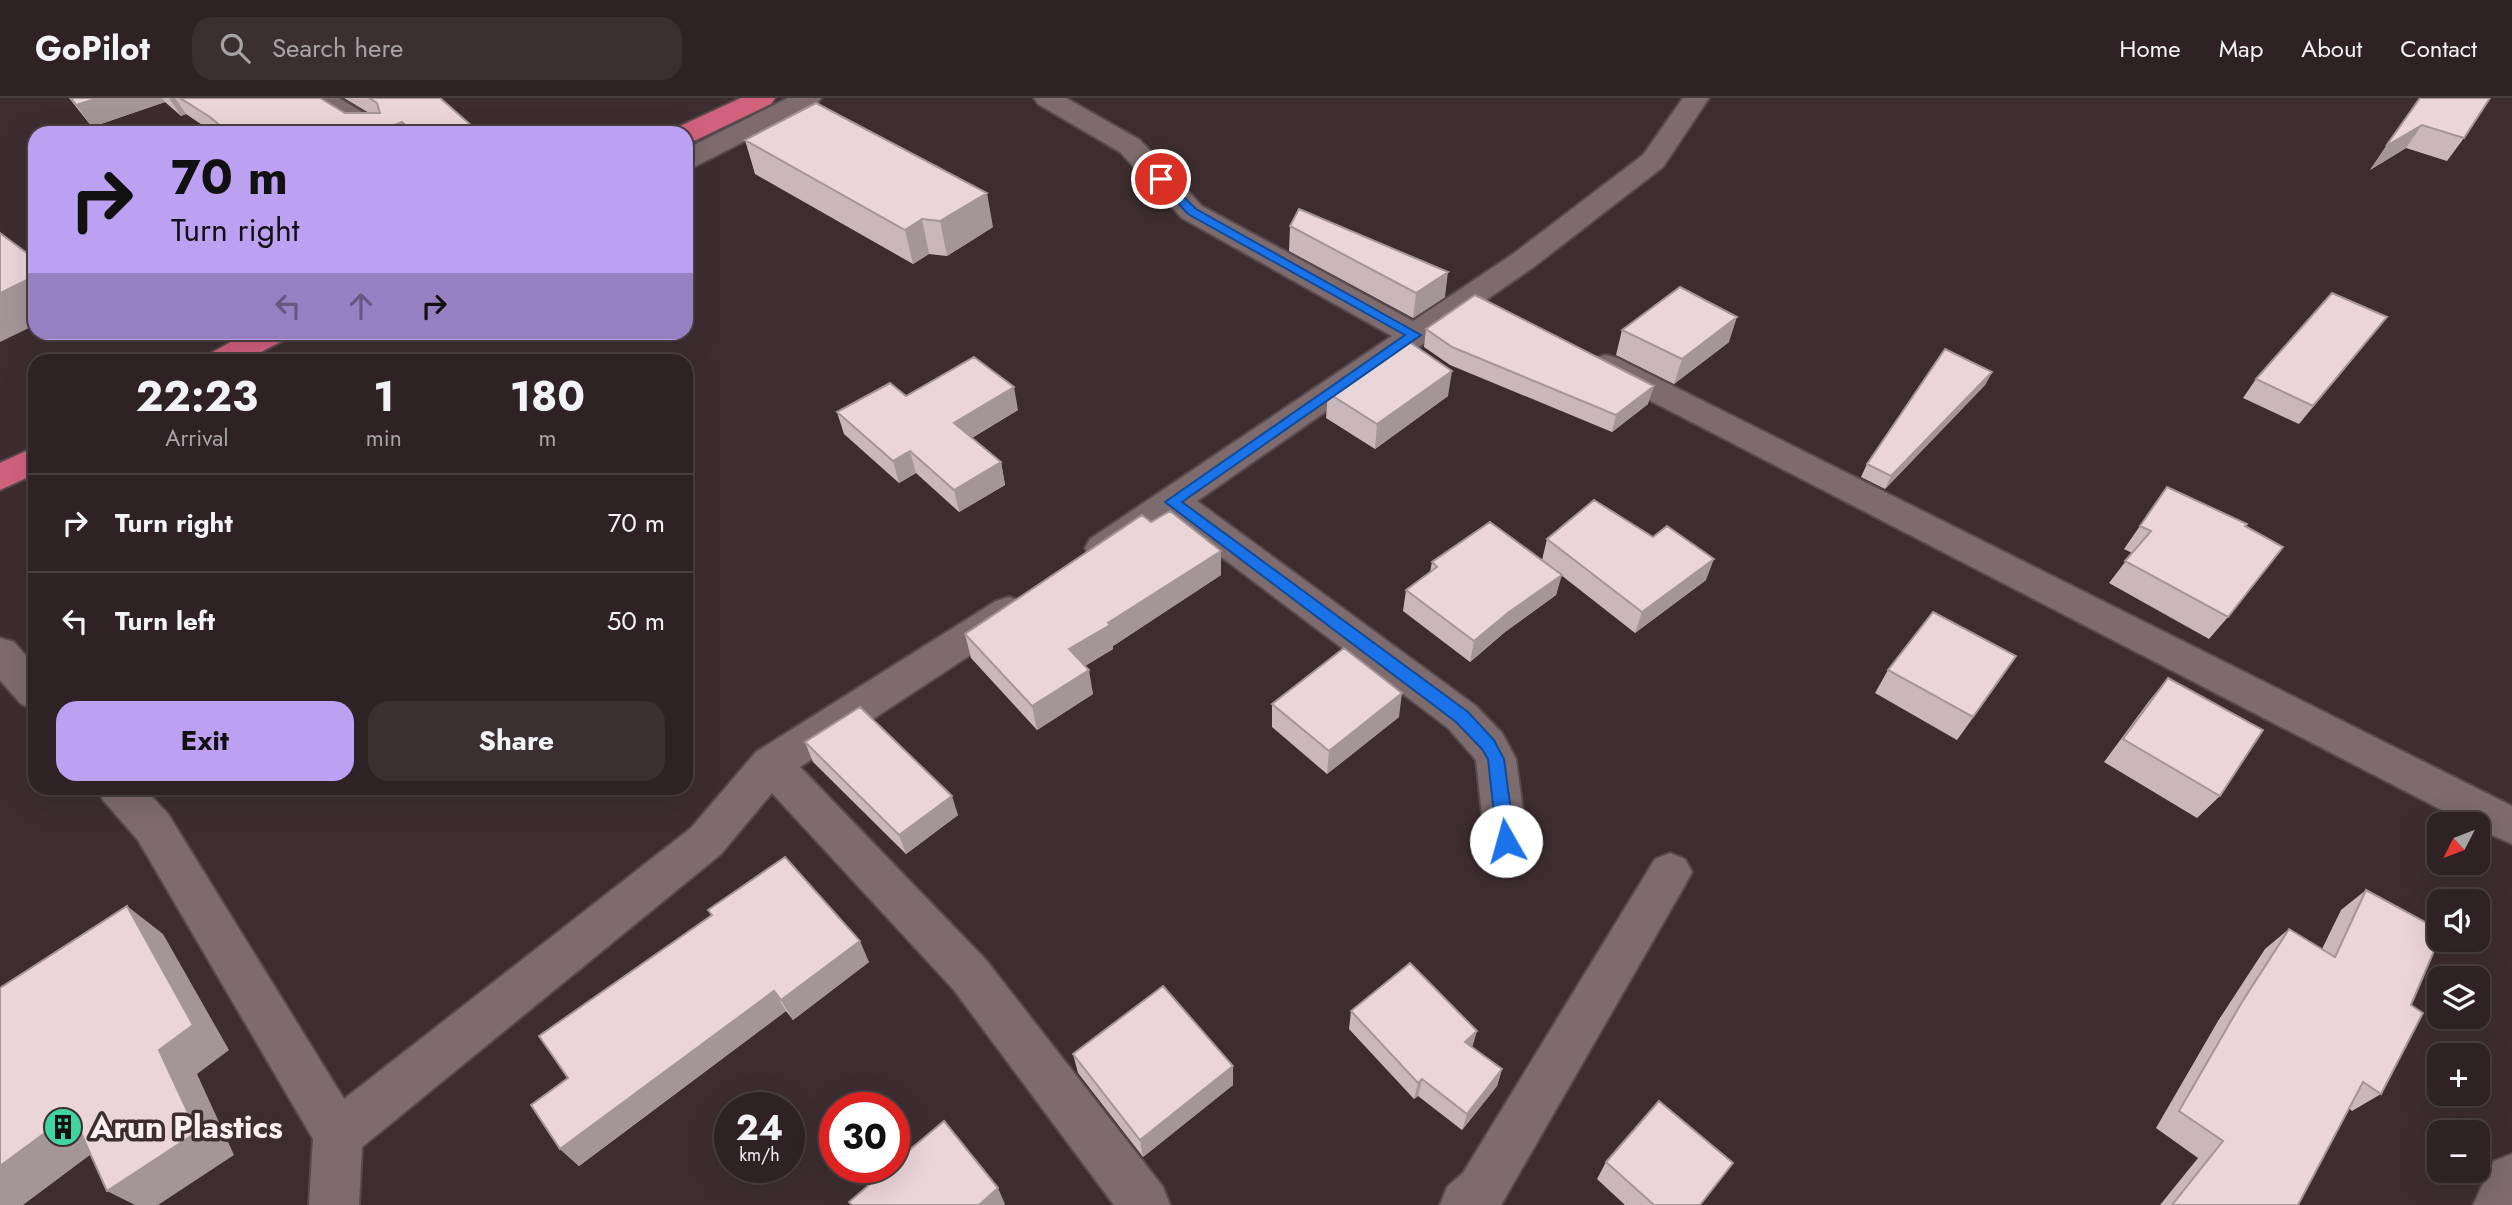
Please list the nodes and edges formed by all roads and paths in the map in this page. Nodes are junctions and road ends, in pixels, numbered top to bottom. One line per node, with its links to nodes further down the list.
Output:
1 (321, 98): 6 (street)
2 (762, 98): 7 (highway)
3 (808, 98): 8 (street)
4 (1047, 98): 11 (street)
5 (1696, 98): 9 (street)
6 (366, 126)
7 (693, 131)
8 (693, 156)
9 (1471, 296): 10 (street); 11 (street)
10 (1508, 315)
11 (1414, 335): 17 (street)
12 (260, 340): 14 (highway)
13 (1582, 353): 24 (street)
14 (233, 354)
15 (28, 463): 16 (highway)
16 (0, 478)
17 (1172, 502): 18 (street); 25 (street)
18 (1070, 570)
19 (1036, 593): 22 (street)
20 (0, 653): 21 (street)
21 (28, 685)
22 (771, 764): 27 (street); 30 (street)
23 (124, 795): 27 (street)
24 (2512, 826)
25 (1506, 841)
26 (1670, 872): 31 (street)
27 (338, 1135): 29 (street)
28 (2512, 1179): 32 (street)
29 (334, 1205)
30 (1146, 1205)
31 (1465, 1205)
32 (2498, 1205)

